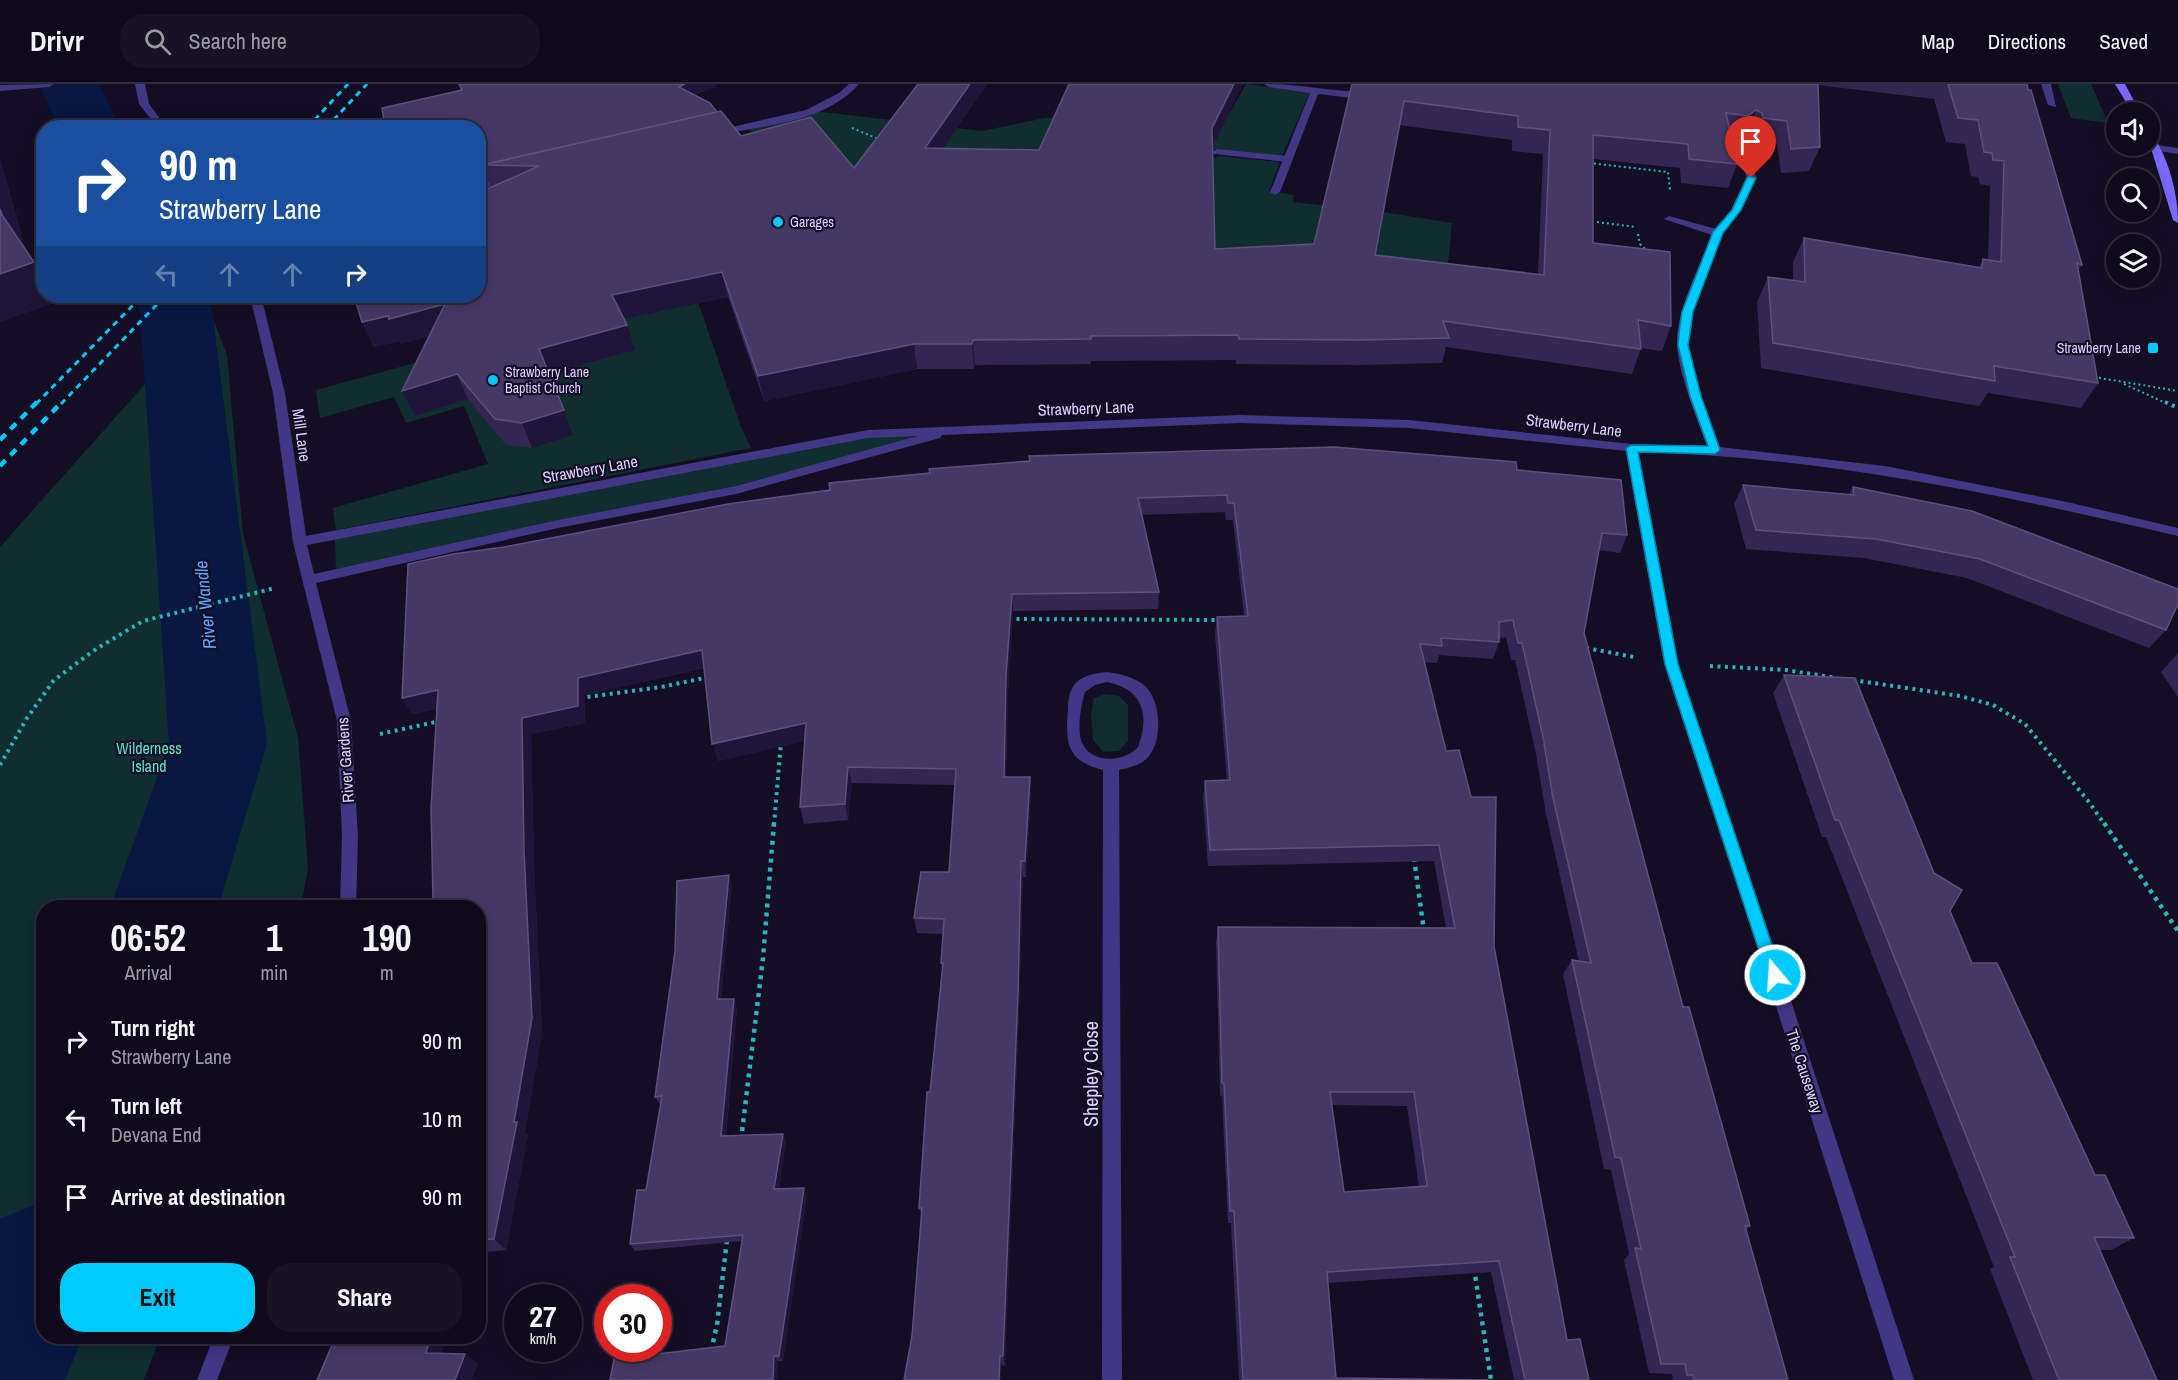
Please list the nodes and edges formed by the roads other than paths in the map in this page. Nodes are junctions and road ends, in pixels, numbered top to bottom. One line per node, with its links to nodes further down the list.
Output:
1 (49, 84): 8 (street)
2 (140, 84): 13 (street)
3 (854, 84): 14 (street)
4 (1269, 84): 10 (street)
5 (1408, 84): 10 (street)
6 (2046, 84): 12 (street)
7 (2120, 84): 11 (main road)
8 (42, 85): 9 (street)
9 (0, 88)
10 (1315, 91): 20 (street)
11 (2130, 102)
12 (2053, 105)
13 (157, 120)
14 (707, 134)
15 (1746, 139): 26 (street)
16 (2160, 149): 17 (street)
17 (2178, 151)
18 (1217, 152): 20 (street)
19 (2158, 156): 25 (main road)
20 (1287, 159): 23 (street)
21 (520, 176): 22 (street)
22 (486, 185)
23 (1275, 192)
24 (1669, 219): 26 (street)
25 (2178, 220)
26 (1718, 232): 30 (street)
27 (257, 303): 32 (street, Mill Lane)
28 (959, 429): 29 (street, Strawberry Lane); 32 (street, Strawberry Lane); 33 (street, Strawberry Lane)
29 (1632, 448): 30 (street, Strawberry Lane); 39 (street, The Causeway)
30 (1715, 450): 31 (street, Strawberry Lane)
31 (2178, 532)
32 (300, 542): 33 (street, Mill Lane)
33 (308, 580): 35 (street, River Gardens)
34 (1111, 767): 34 (street); 38 (street, Shepley Close)
35 (348, 900)
36 (221, 1344): 37 (street)
37 (207, 1380)
38 (1112, 1380)
39 (1904, 1380)

